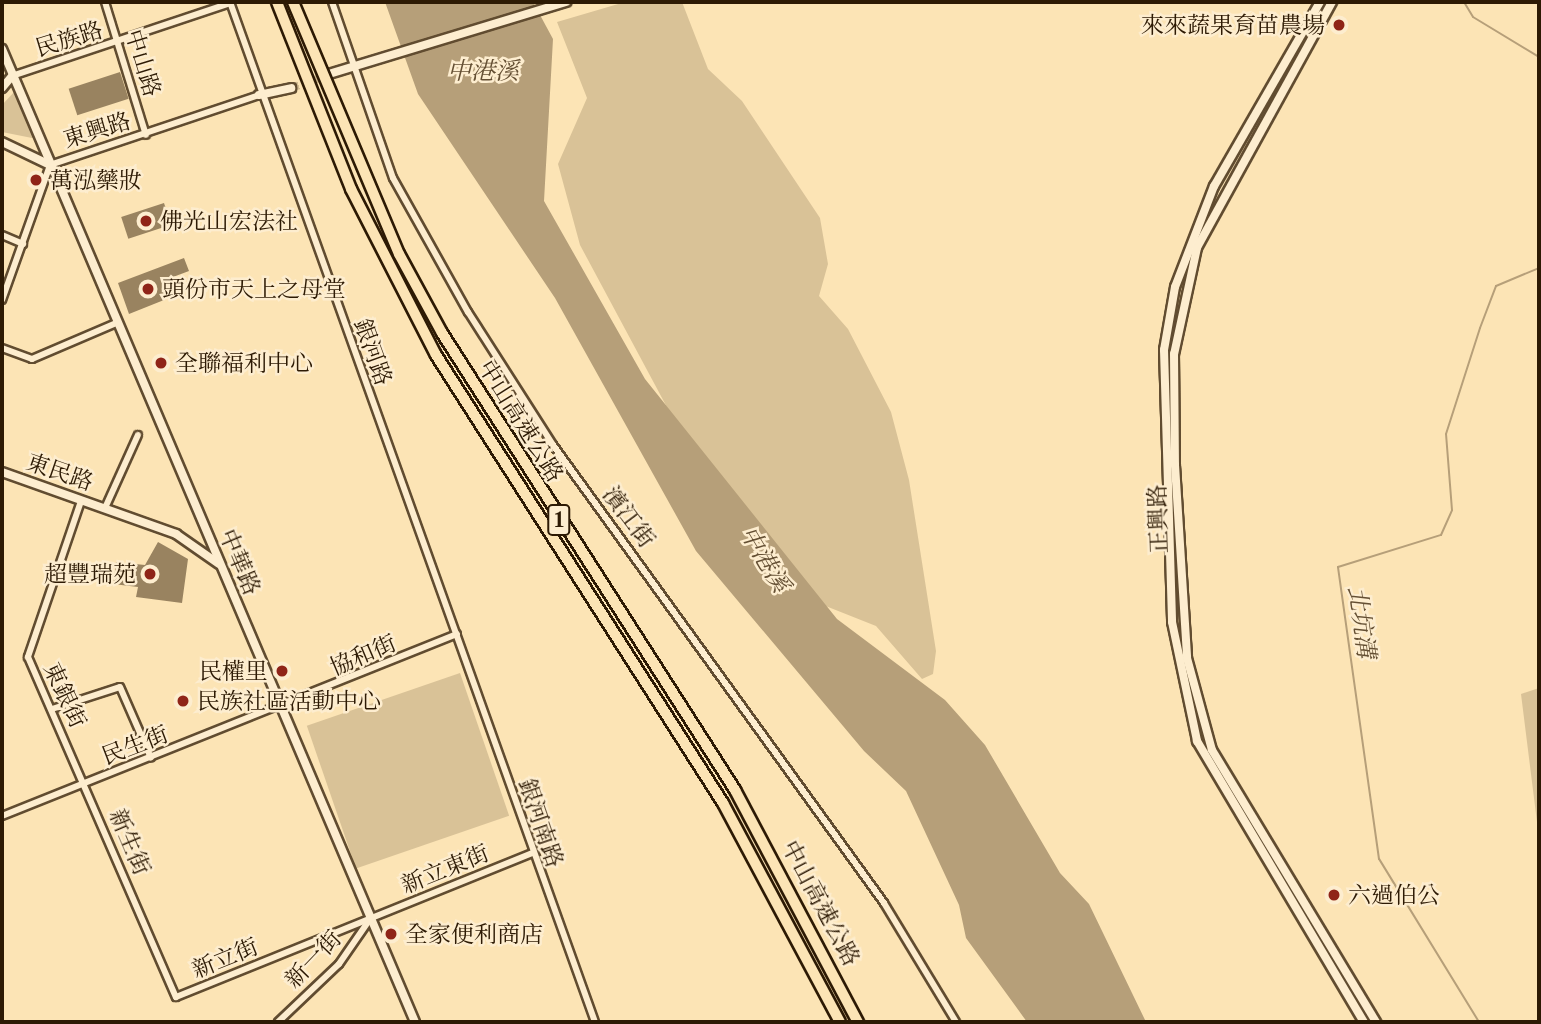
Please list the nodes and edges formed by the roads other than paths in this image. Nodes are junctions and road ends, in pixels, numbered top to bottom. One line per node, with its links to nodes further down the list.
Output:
1 (105, 2): 9 (street, 中山路)
2 (277, 2): 42 (highway, 中山高速公路 / 1, bridge)
3 (293, 2): 43 (highway, 中山高速公路 / 1, bridge)
4 (332, 2): 11 (street, 濱江街)
5 (566, 2): 11 (main road)
6 (1320, 2): 45 (main road, 正興路)
7 (1332, 2): 46 (main road, 正興路)
8 (230, 3): 9 (street, 民族路); 16 (street, 銀河路)
9 (120, 44): 13 (street, 民族路); 17 (street, 中山路)
10 (2, 49): 13 (main road, 中華路)
11 (350, 65): 12 (main road); 44 (street, 濱江街)
12 (329, 74)
13 (12, 76): 14 (main road, 民族路); 19 (main road, 中華路)
14 (2, 88)
15 (291, 88): 16 (main road, 東興路)
16 (259, 95): 17 (street, 東興路); 30 (street, 銀河路)
17 (146, 135): 19 (street, 東興路)
18 (2, 142): 19 (main road)
19 (50, 165): 21 (street, 東興路); 23 (main road, 中華路)
20 (2, 235): 21 (street)
21 (23, 244): 22 (street, 東興路)
22 (2, 300)
23 (117, 323): 24 (street); 29 (main road, 中華路)
24 (2, 348)
25 (138, 435): 28 (street, 東民路)
26 (2, 472): 27 (main road, 東民路)
27 (81, 501): 28 (main road, 東民路); 32 (street, 東銀街)
28 (105, 508): 29 (main road, 東民路)
29 (221, 566): 31 (main road, 中華路)
30 (457, 634): 31 (street, 協和街); 36 (street, 銀河南路)
31 (282, 708): 33 (street, 民生街); 38 (main road, 中華路)
32 (52, 709): 33 (street); 34 (street, 東銀街)
33 (151, 758): 34 (street, 民生街)
34 (86, 783): 35 (street, 民生街); 37 (street, 新生街)
35 (2, 816)
36 (533, 853): 38 (street, 新立東街); 41 (street, 銀河南路)
37 (142, 914): 38 (street, 新立街)
38 (371, 917): 39 (street, 新一街); 40 (main road, 中華路)
39 (278, 1022)
40 (415, 1022)
41 (595, 1022)
42 (840, 1022)
43 (858, 1022)
44 (956, 1022)
45 (1364, 1022)
46 (1376, 1022)

